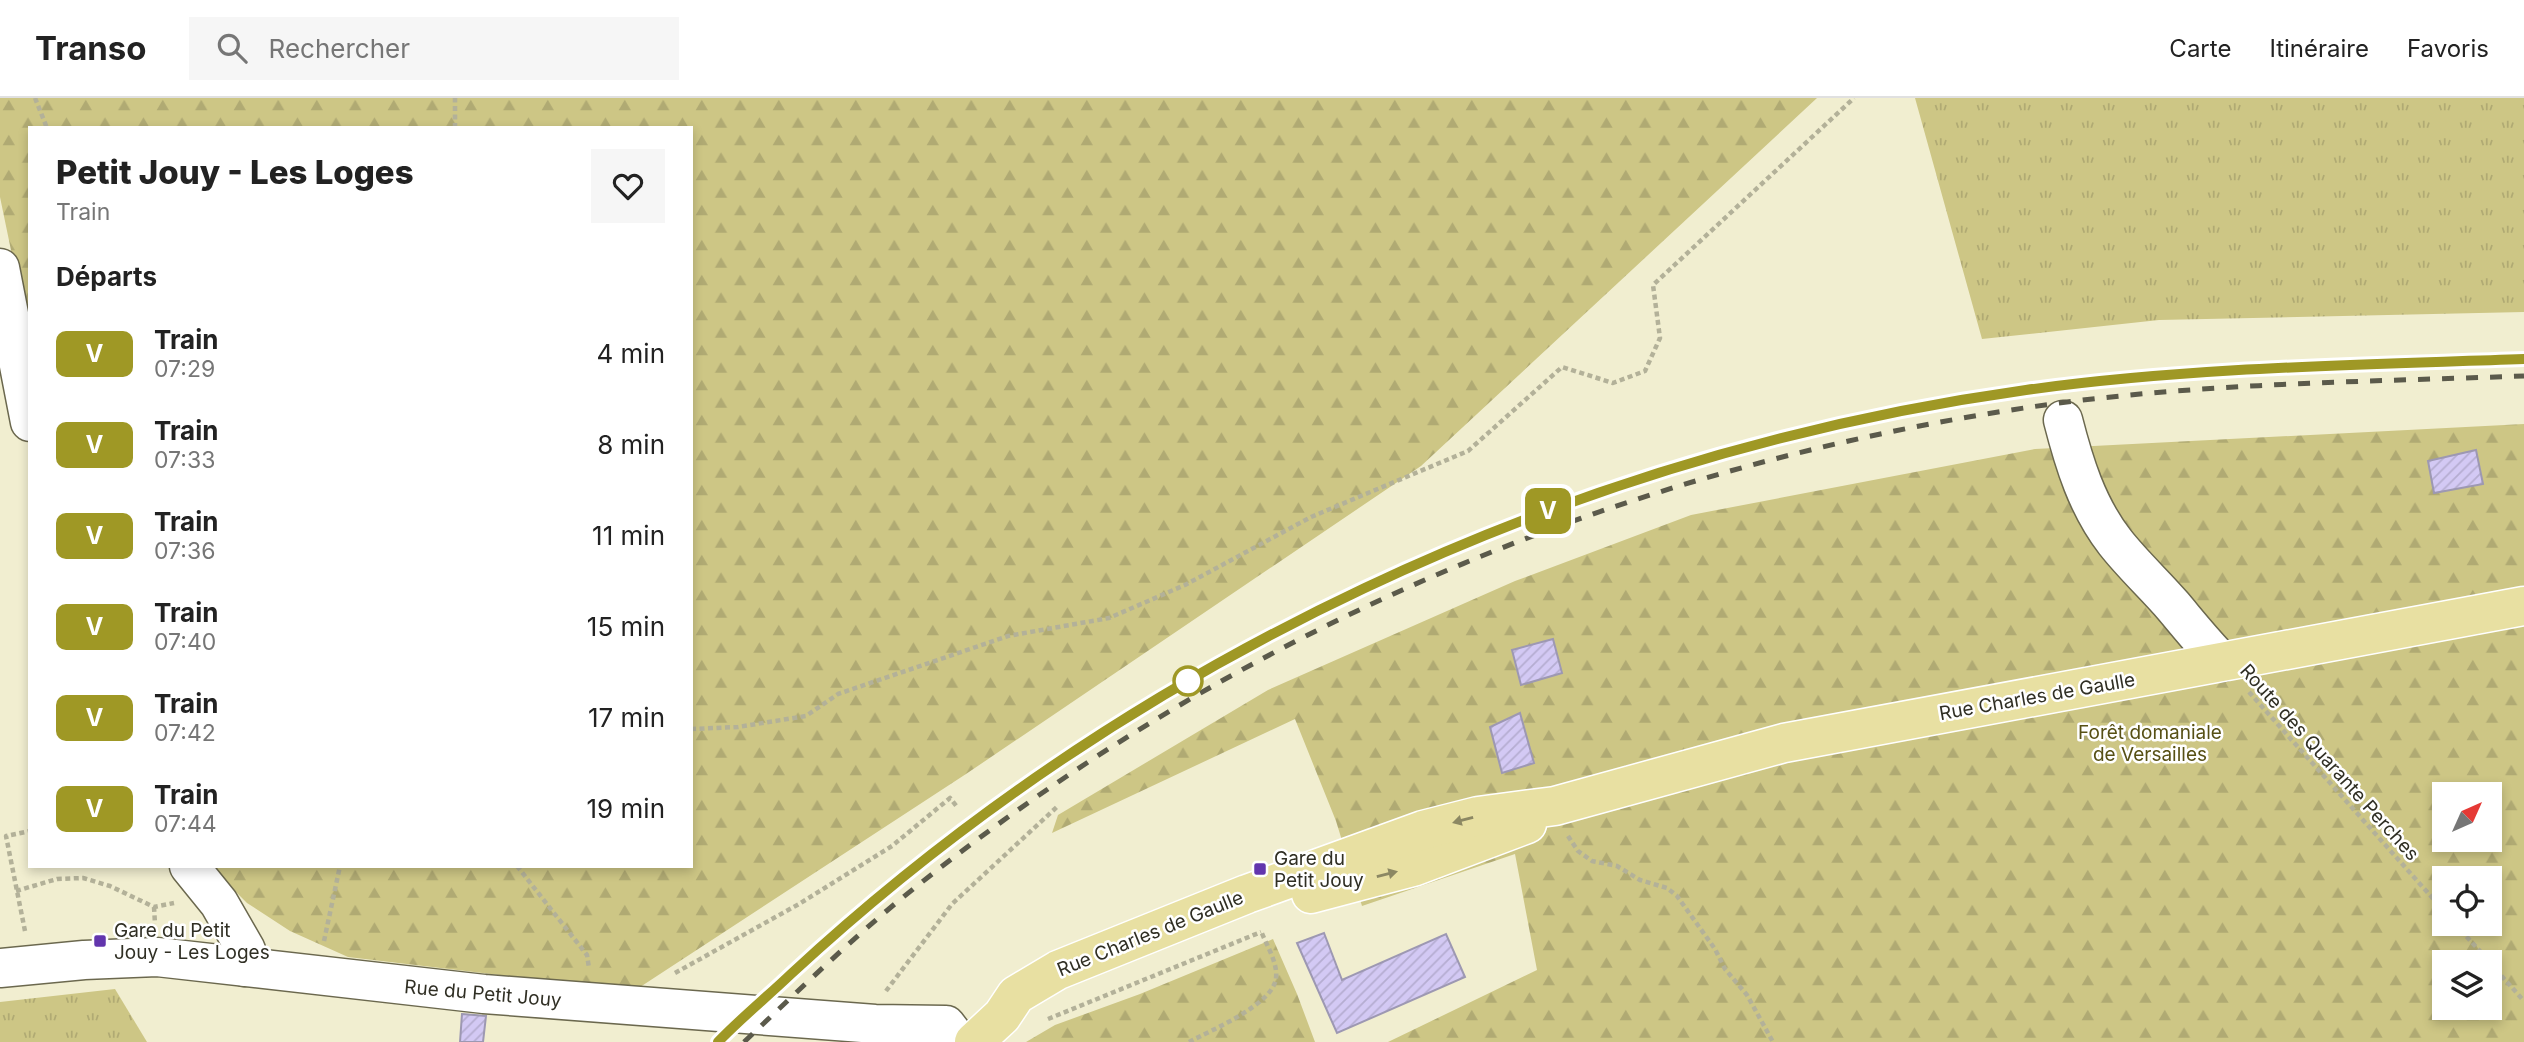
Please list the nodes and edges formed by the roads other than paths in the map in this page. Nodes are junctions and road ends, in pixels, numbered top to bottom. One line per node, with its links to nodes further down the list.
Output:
1 (0, 268): 2 (street)
2 (28, 412)
3 (2063, 419): 5 (street)
4 (2524, 606): 5 (main road, Rue Charles de Gaulle)
5 (2222, 662): 10 (main road, Rue Charles de Gaulle)
6 (185, 884): 7 (street)
7 (245, 967): 8 (street, Rue du Petit Jouy); 9 (street, Rue du Petit Jouy)
8 (0, 968)
9 (958, 1042)
10 (974, 1042)

